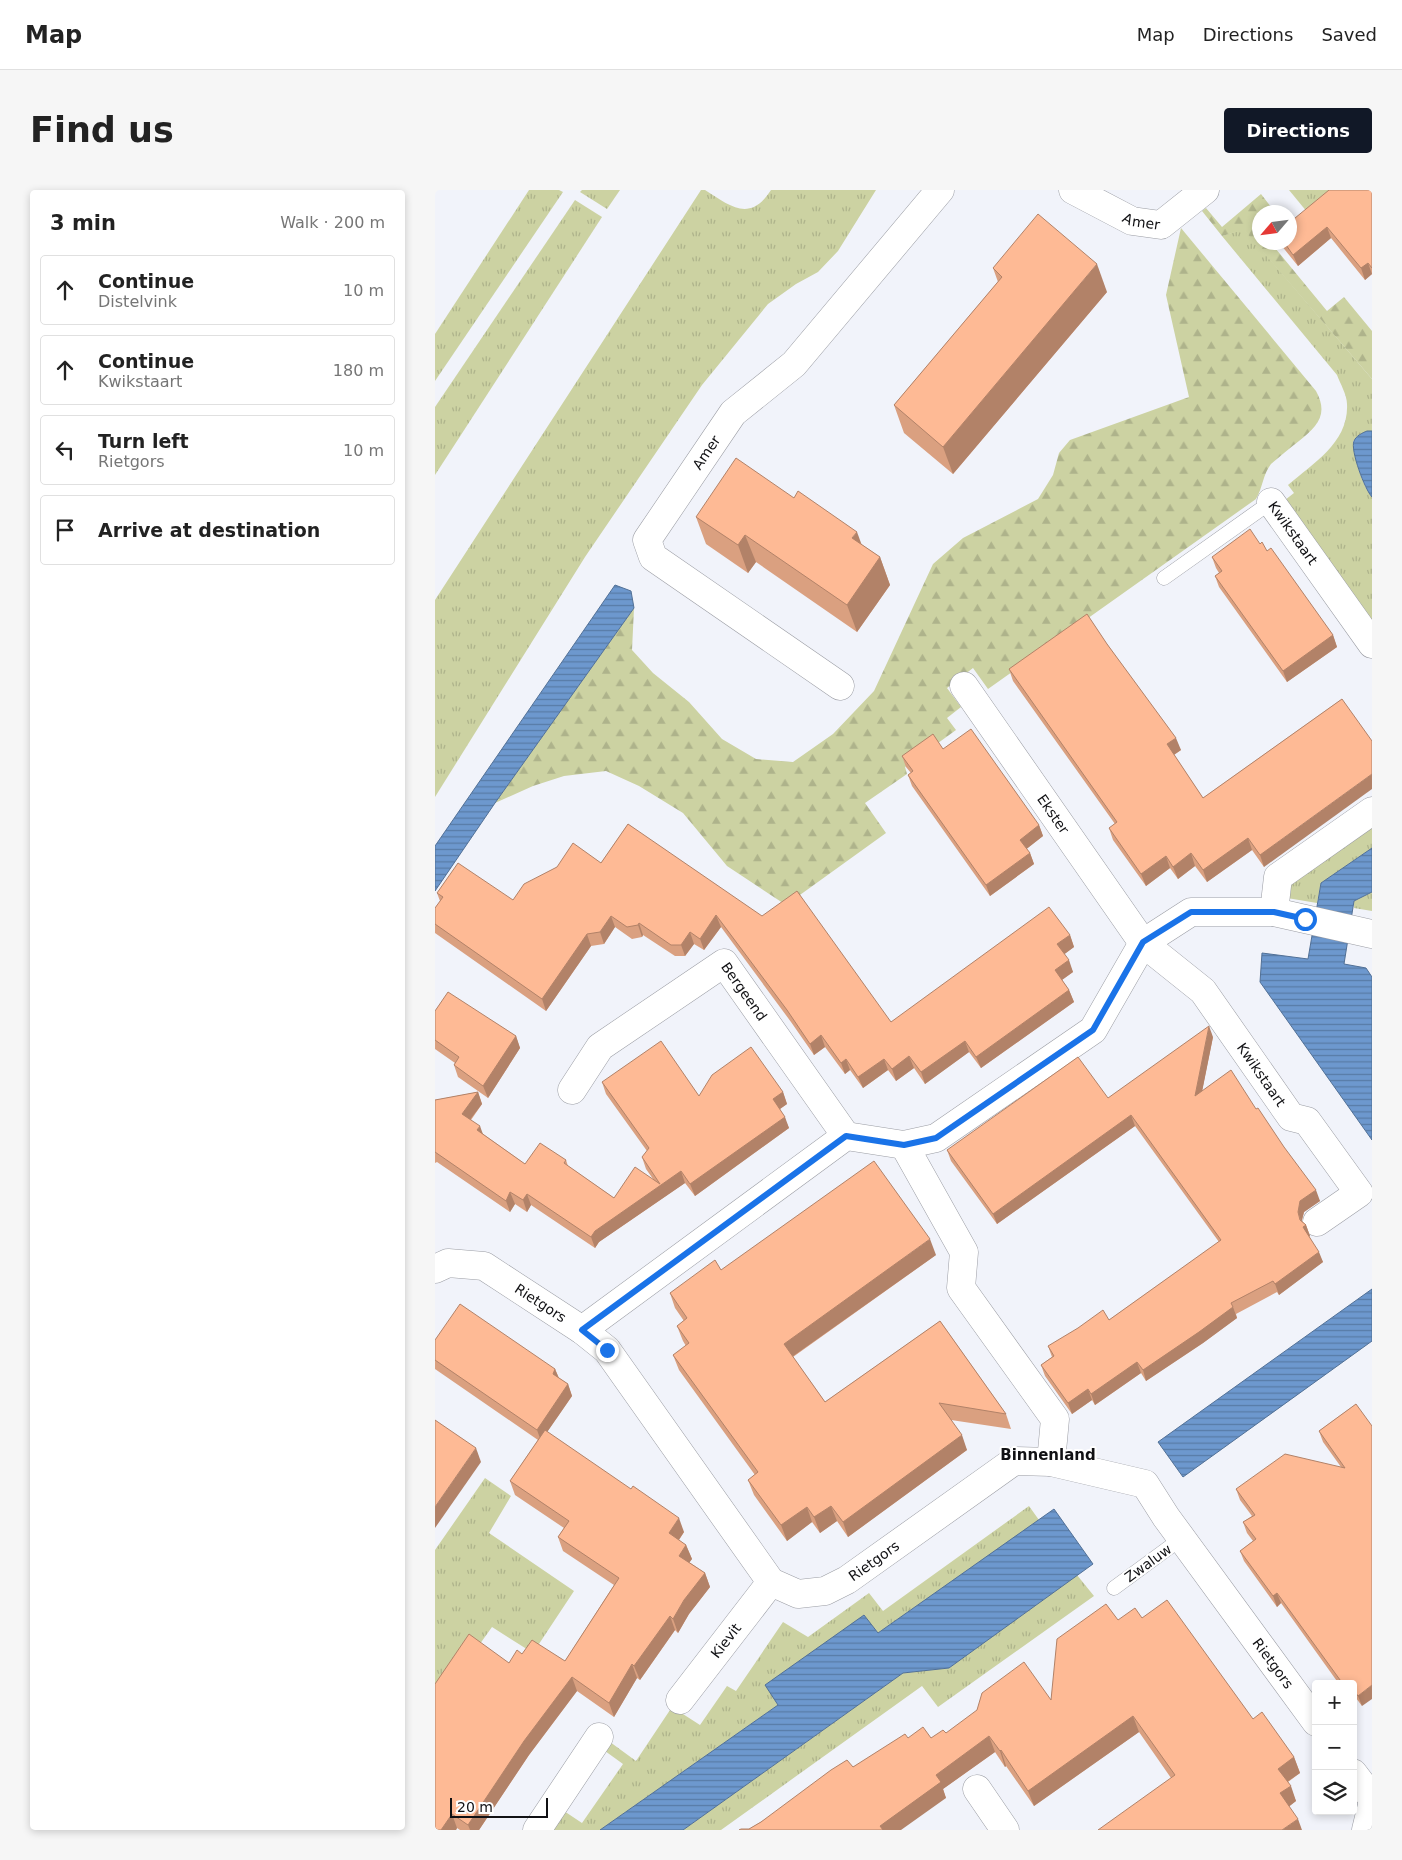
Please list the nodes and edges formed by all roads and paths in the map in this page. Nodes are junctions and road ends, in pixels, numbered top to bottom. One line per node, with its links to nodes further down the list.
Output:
1 (940, 190): 7 (street, Amer)
2 (1073, 190): 3 (street, Amer)
3 (1205, 190)
4 (1271, 502): 5 (lane, Kwikstaart); 6 (street, Kwikstaart)
5 (1164, 578)
6 (1372, 644)
7 (841, 686)
8 (964, 686): 12 (street, Ekster)
9 (1372, 810): 10 (street)
10 (1274, 912): 11 (street); 12 (street)
11 (1366, 932)
12 (1143, 942): 15 (street); 16 (street, Kwikstaart)
13 (572, 1090): 14 (street, Bergeend)
14 (846, 1136): 15 (street); 18 (street)
15 (904, 1145): 19 (street)
16 (1317, 1222)
17 (435, 1269): 18 (street, Rietgors)
18 (582, 1330): 21 (street, Rietgors)
19 (1051, 1462): 20 (street, Rietgors); 21 (street, Rietgors)
20 (1182, 1538): 22 (lane, Zwaluw); 24 (street, Rietgors)
21 (771, 1582): 23 (street, Kievit)
22 (1113, 1588)
23 (680, 1700)
24 (1312, 1717)
25 (599, 1737): 30 (street)
26 (1357, 1778): 28 (street)
27 (977, 1789): 31 (street)
28 (1372, 1798)
29 (1372, 1805): 32 (street)
30 (537, 1830)
31 (1005, 1830)
32 (1366, 1830)

